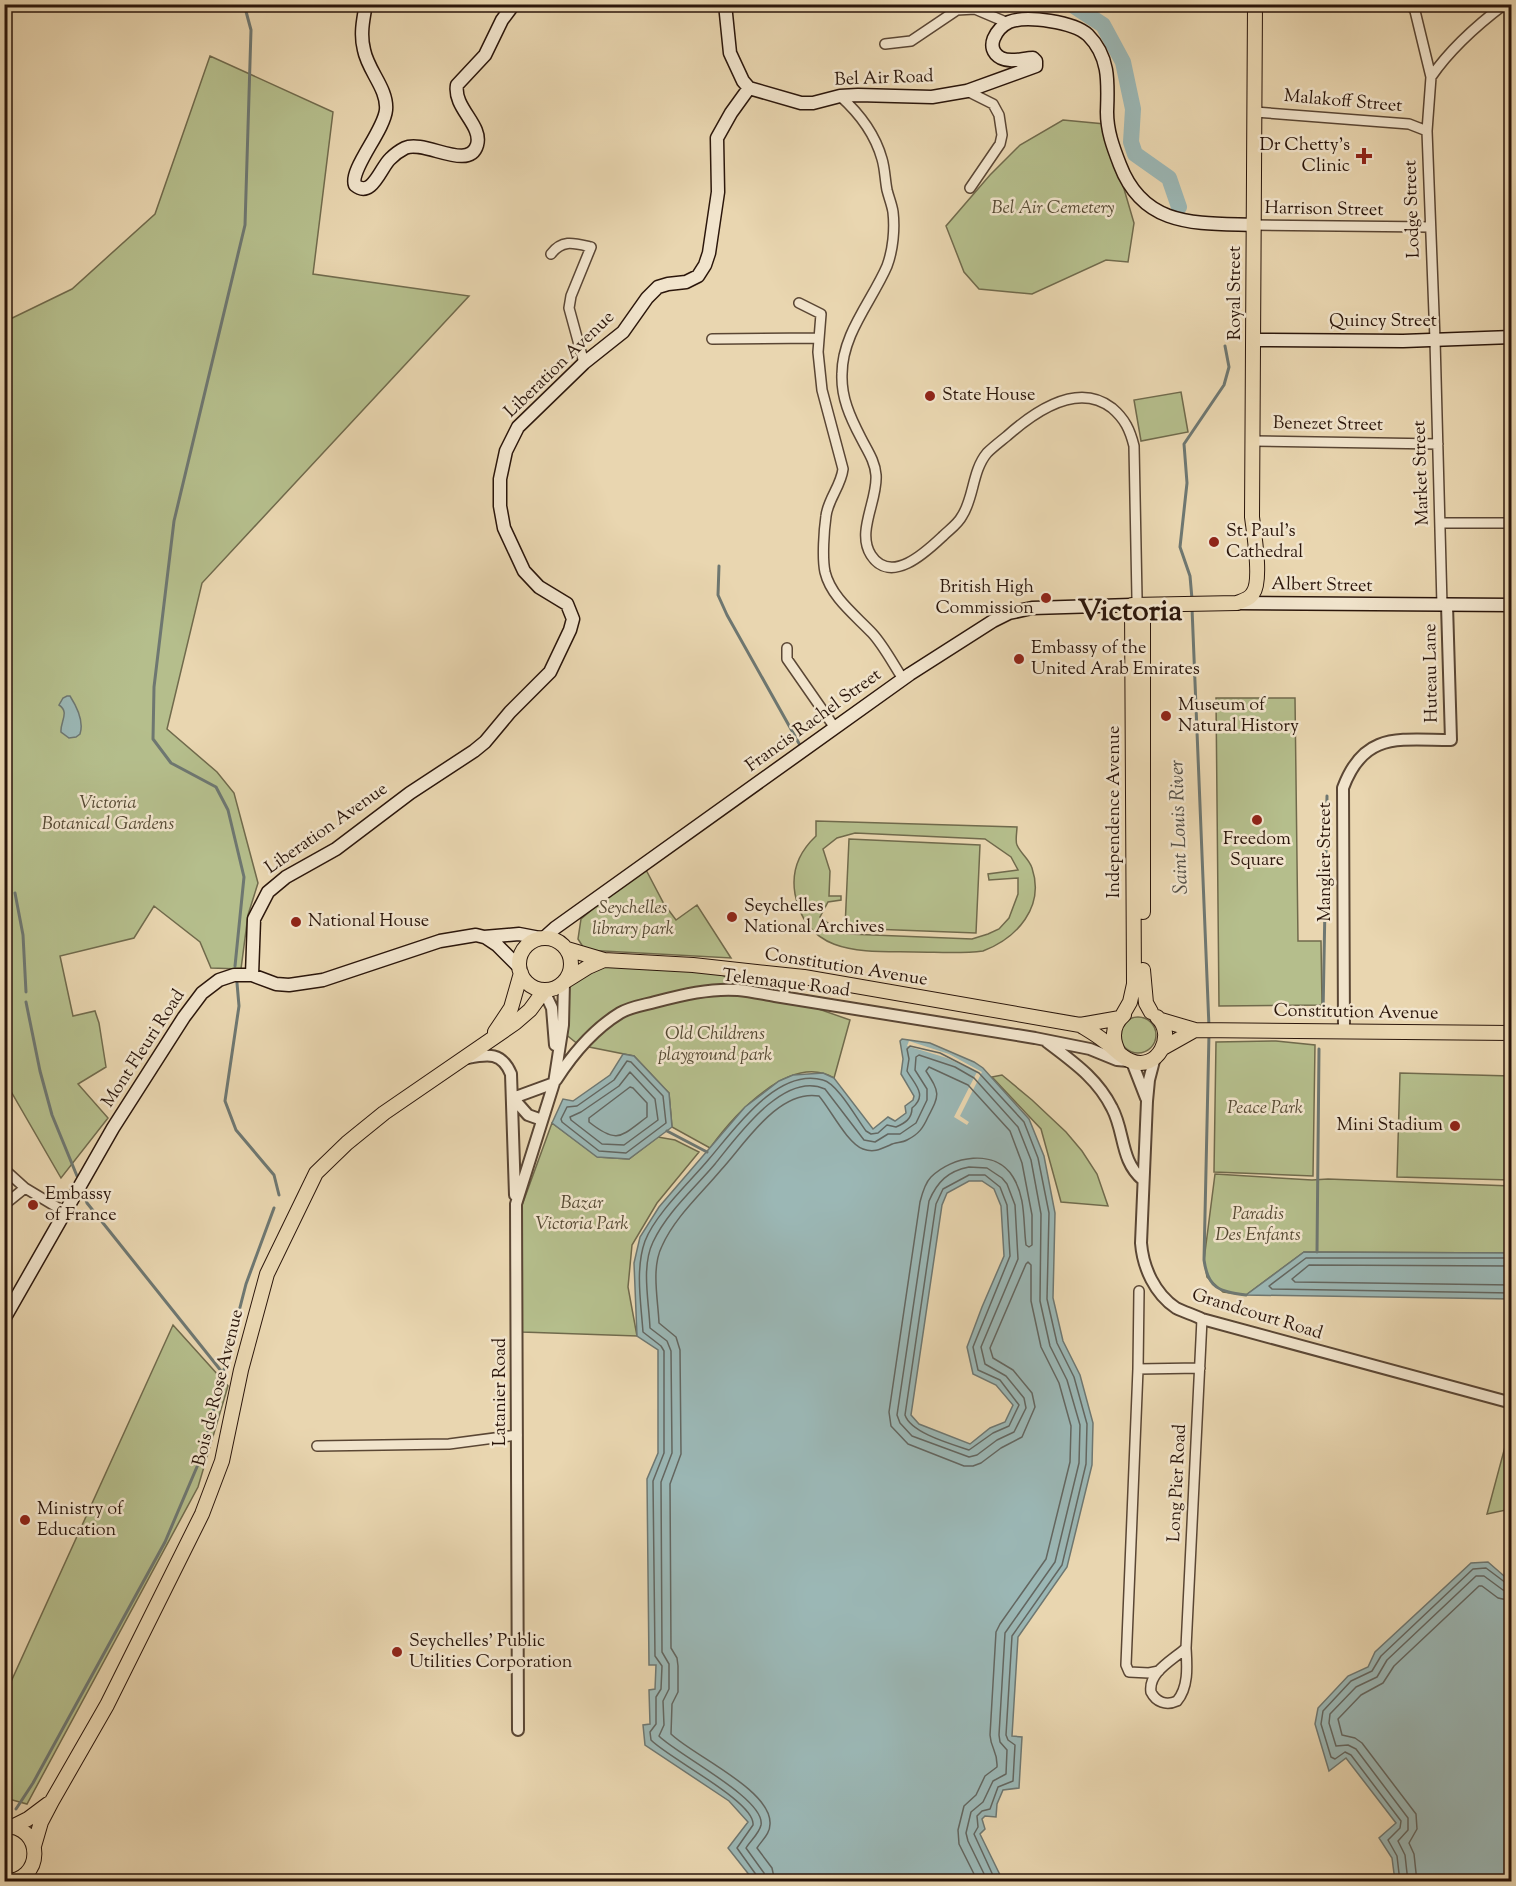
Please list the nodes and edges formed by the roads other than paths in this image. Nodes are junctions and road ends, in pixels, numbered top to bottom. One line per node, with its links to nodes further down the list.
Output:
1 (366, 4): 2 (main road)
2 (514, 4)
3 (725, 4): 10 (main road)
4 (1255, 4): 13 (main road, Royal Street)
5 (1410, 4): 9 (street, Lodge Street)
6 (1500, 6): 9 (street)
7 (1008, 23): 8 (street); 11 (main road, Bel Air Road); 16 (main road)
8 (885, 44)
9 (1431, 77): 14 (street, Lodge Street)
10 (749, 88): 12 (main road, Bel Air Road); 25 (main road, Liberation Avenue)
11 (967, 91): 12 (main road, Bel Air Road); 15 (street)
12 (840, 96): 31 (street)
13 (1255, 112): 14 (street, Malakoff Street); 16 (main road, Royal Street)
14 (1427, 130): 17 (street, Lodge Street)
15 (970, 188)
16 (1254, 225): 17 (street, Harrison Street); 23 (main road, Royal Street)
17 (1430, 228): 24 (street, Lodge Street)
18 (551, 254): 25 (street)
19 (799, 303): 21 (street)
20 (1512, 337): 24 (main road, Quincy Street)
21 (819, 338): 22 (street); 37 (street)
22 (712, 339)
23 (1254, 340): 24 (main road, Quincy Street); 26 (main road, Royal Street)
24 (1435, 340): 27 (street, Market Street)
25 (584, 363): 45 (main road, Liberation Avenue)
26 (1253, 441): 27 (street, Benezet Street); 30 (main road, Royal Street)
27 (1438, 444): 29 (street, Market Street)
28 (1512, 523): 29 (street)
29 (1441, 524): 34 (street, Market Street)
30 (1257, 581): 32 (main road); 33 (main road)
31 (1138, 603): 32 (main road, Albert Street); 37 (main road, Francis Rachel Street); 48 (main road, Independence Avenue); 49 (main road, Independence Avenue)
32 (1237, 603): 33 (main road, Albert Street)
33 (1282, 603): 34 (main road, Albert Street)
34 (1444, 605): 35 (main road, Albert Street); 39 (street, Huteau Lane)
35 (1512, 605)
36 (787, 648): 38 (street)
37 (903, 679): 38 (main road, Francis Rachel Street)
38 (835, 728): 41 (main road, Francis Rachel Street)
39 (1451, 740): 52 (street, Manglier Street)
40 (484, 937): 41 (main road, Mont Fleuri Road); 44 (main road); 45 (main road, Mont Fleuri Road)
41 (542, 938): 42 (main road); 44 (main road)
42 (567, 949): 43 (main road, Constitution Avenue); 46 (main road)
43 (604, 960): 46 (main road); 50 (main road, Constitution Avenue)
44 (520, 970): 47 (main road); 55 (main road, Bois de Rose Avenue)
45 (252, 975): 69 (main road, Mont Fleuri Road)
46 (564, 982): 47 (main road); 59 (street, Latanier Road)
47 (544, 991): 55 (main road, Bois de Rose Avenue); 59 (street, Latanier Road)
48 (1156, 1016): 49 (main road); 51 (main road, Constitution Avenue); 56 (main road)
49 (1121, 1017): 50 (main road, Constitution Avenue); 58 (main road)
50 (1080, 1025): 58 (main road, Constitution Avenue)
51 (1198, 1030): 52 (main road, Constitution Avenue); 56 (main road)
52 (1344, 1030): 53 (main road, Constitution Avenue)
53 (1512, 1033)
54 (1044, 1040): 58 (street, Telemaque Road); 60 (street, Telemaque Road); 65 (street, Telemaque Road)
55 (486, 1043): 57 (main road, Bois de Rose Avenue)
56 (1159, 1053): 58 (main road); 62 (street, Grandcourt Road)
57 (466, 1058): 61 (street); 81 (main road, Bois de Rose Avenue)
58 (1127, 1059): 62 (street)
59 (557, 1060): 60 (street, Latanier Road)
60 (554, 1083): 61 (street); 63 (street, Latanier Road)
61 (513, 1098): 63 (street); 68 (street)
62 (1147, 1101): 65 (street, Grandcourt Road)
63 (542, 1120): 68 (street, Latanier Road)
64 (4, 1169): 66 (street)
65 (1143, 1180): 72 (street, Grandcourt Road)
66 (25, 1188): 67 (street); 69 (street)
67 (4, 1204)
68 (516, 1204): 76 (street, Latanier Road)
69 (65, 1212): 71 (main road, Mont Fleuri Road)
70 (1139, 1291): 74 (street)
71 (4, 1319)
72 (1203, 1319): 73 (street, Long Pier Road); 75 (street, Grandcourt Road)
73 (1200, 1368): 74 (street); 78 (street, Long Pier Road)
74 (1138, 1369): 79 (street)
75 (1509, 1403)
76 (517, 1435): 77 (street); 80 (street, Latanier Road)
77 (317, 1446)
78 (1186, 1648): 79 (street); 79 (street, Long Pier Road)
79 (1159, 1671)
80 (518, 1730)
81 (52, 1801): 82 (main road, Bois de Rose Avenue); 83 (main road, Bois de Rose Avenue)
82 (9, 1826): 83 (main road)
83 (34, 1846): 84 (main road, Bois de Rose Avenue)
84 (6, 1881)

